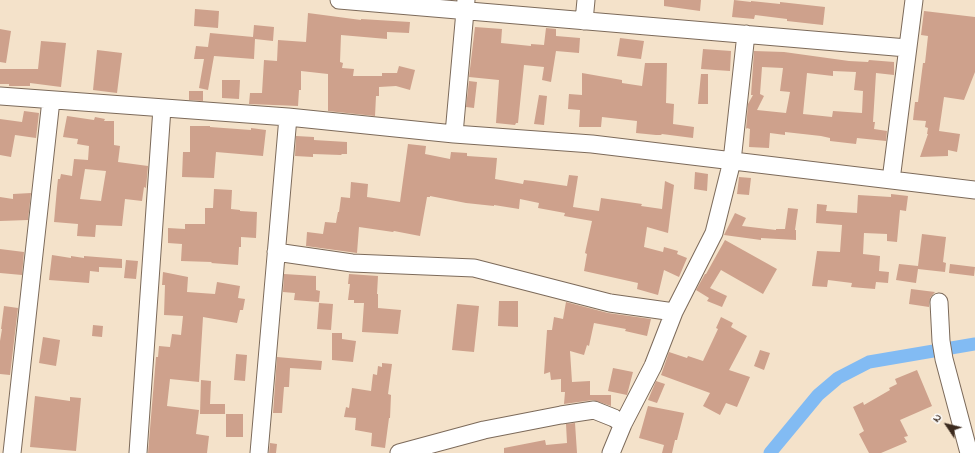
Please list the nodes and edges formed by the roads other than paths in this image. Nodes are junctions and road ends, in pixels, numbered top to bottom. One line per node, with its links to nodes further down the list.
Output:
1 (339, 0): 4 (street)
2 (586, 0): 5 (street)
3 (914, 0): 7 (street)
4 (466, 5): 5 (street); 12 (street)
5 (584, 21): 6 (street)
6 (746, 34): 7 (street); 13 (street)
7 (907, 48): 14 (street)
8 (0, 96): 9 (street)
9 (51, 100): 10 (street); 20 (street)
10 (162, 108): 11 (street); 21 (street)
11 (288, 117): 12 (street); 16 (street)
12 (454, 134): 13 (street)
13 (732, 161): 14 (street); 18 (street)
14 (891, 180): 15 (street)
15 (975, 190)
16 (276, 252): 18 (street); 22 (street)
17 (939, 302): 25 (street)
18 (674, 312): 19 (street)
19 (623, 424): 23 (street); 24 (street)
20 (12, 453)
21 (138, 453)
22 (259, 453)
23 (399, 453)
24 (611, 453)
25 (969, 453)

